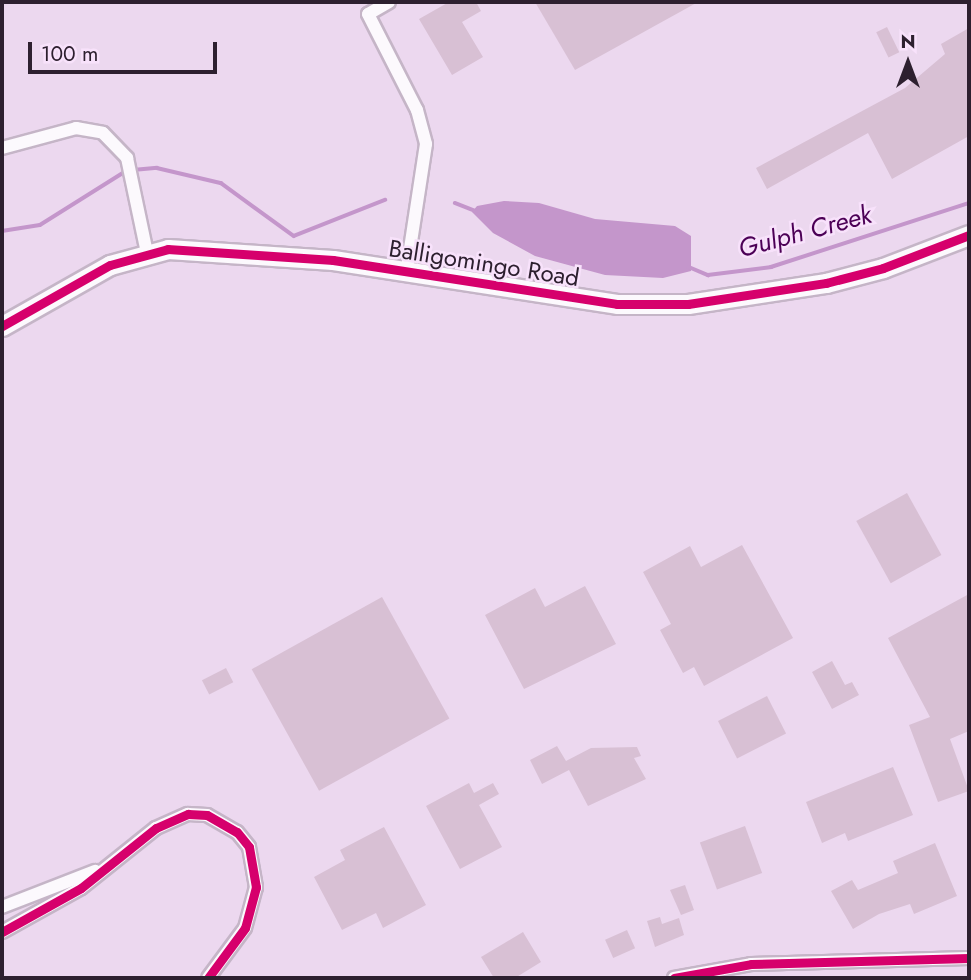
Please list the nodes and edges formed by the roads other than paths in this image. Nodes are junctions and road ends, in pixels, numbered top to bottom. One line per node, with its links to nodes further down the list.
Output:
1 (389, 2): 5 (street)
2 (2, 148): 4 (street)
3 (969, 234): 5 (street, Balligomingo Road)
4 (147, 253): 5 (street, Balligomingo Road); 6 (street, Balligomingo Road)
5 (407, 268)
6 (2, 326)
7 (105, 867): 8 (street); 9 (street); 11 (street)
8 (2, 907)
9 (2, 932)
10 (969, 958): 12 (street)
11 (208, 978)
12 (674, 978)

